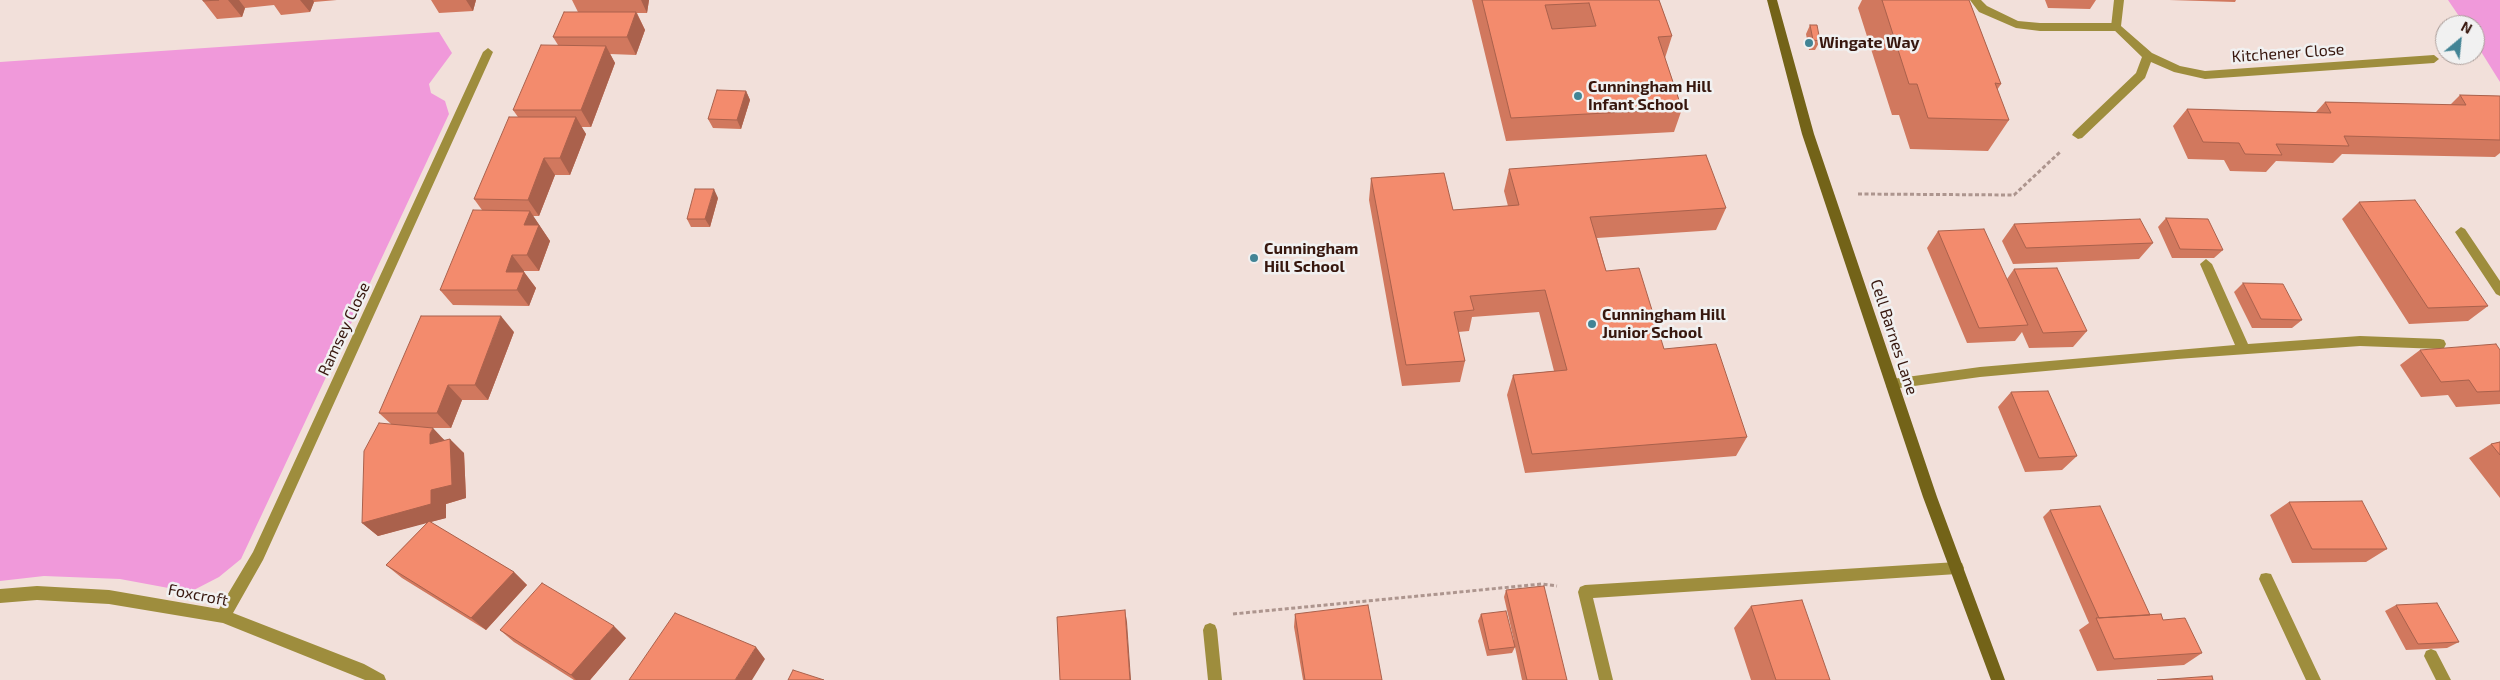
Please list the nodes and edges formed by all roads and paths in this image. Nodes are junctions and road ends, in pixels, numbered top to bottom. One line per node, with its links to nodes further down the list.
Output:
1 (1772, 0): 9 (street, Cell Barnes Lane)
2 (1975, 0): 4 (street)
3 (2119, 0): 4 (street)
4 (2116, 27): 6 (street, Kitchener Close)
5 (488, 52): 20 (street, Ramsey Close)
6 (2148, 56): 7 (street, Kitchener Close); 8 (street)
7 (2434, 59)
8 (2078, 135): 9 (path)
9 (1830, 194): 15 (street, Cell Barnes Lane)
10 (2461, 232): 12 (street)
11 (2206, 264): 14 (street)
12 (2500, 291)
13 (2440, 344): 14 (street)
14 (2244, 350): 15 (street)
15 (1892, 384): 16 (street, Cell Barnes Lane)
16 (1957, 568): 18 (street); 26 (street, Cell Barnes Lane)
17 (2266, 579): 27 (street)
18 (1585, 592): 21 (path); 25 (street)
19 (0, 596): 20 (street, Foxcroft)
20 (223, 616): 23 (street, Foxcroft)
21 (1210, 630): 24 (street)
22 (2431, 656): 28 (street)
23 (378, 680)
24 (1214, 680)
25 (1606, 680)
26 (1998, 680)
27 (2314, 680)
28 (2444, 680)

